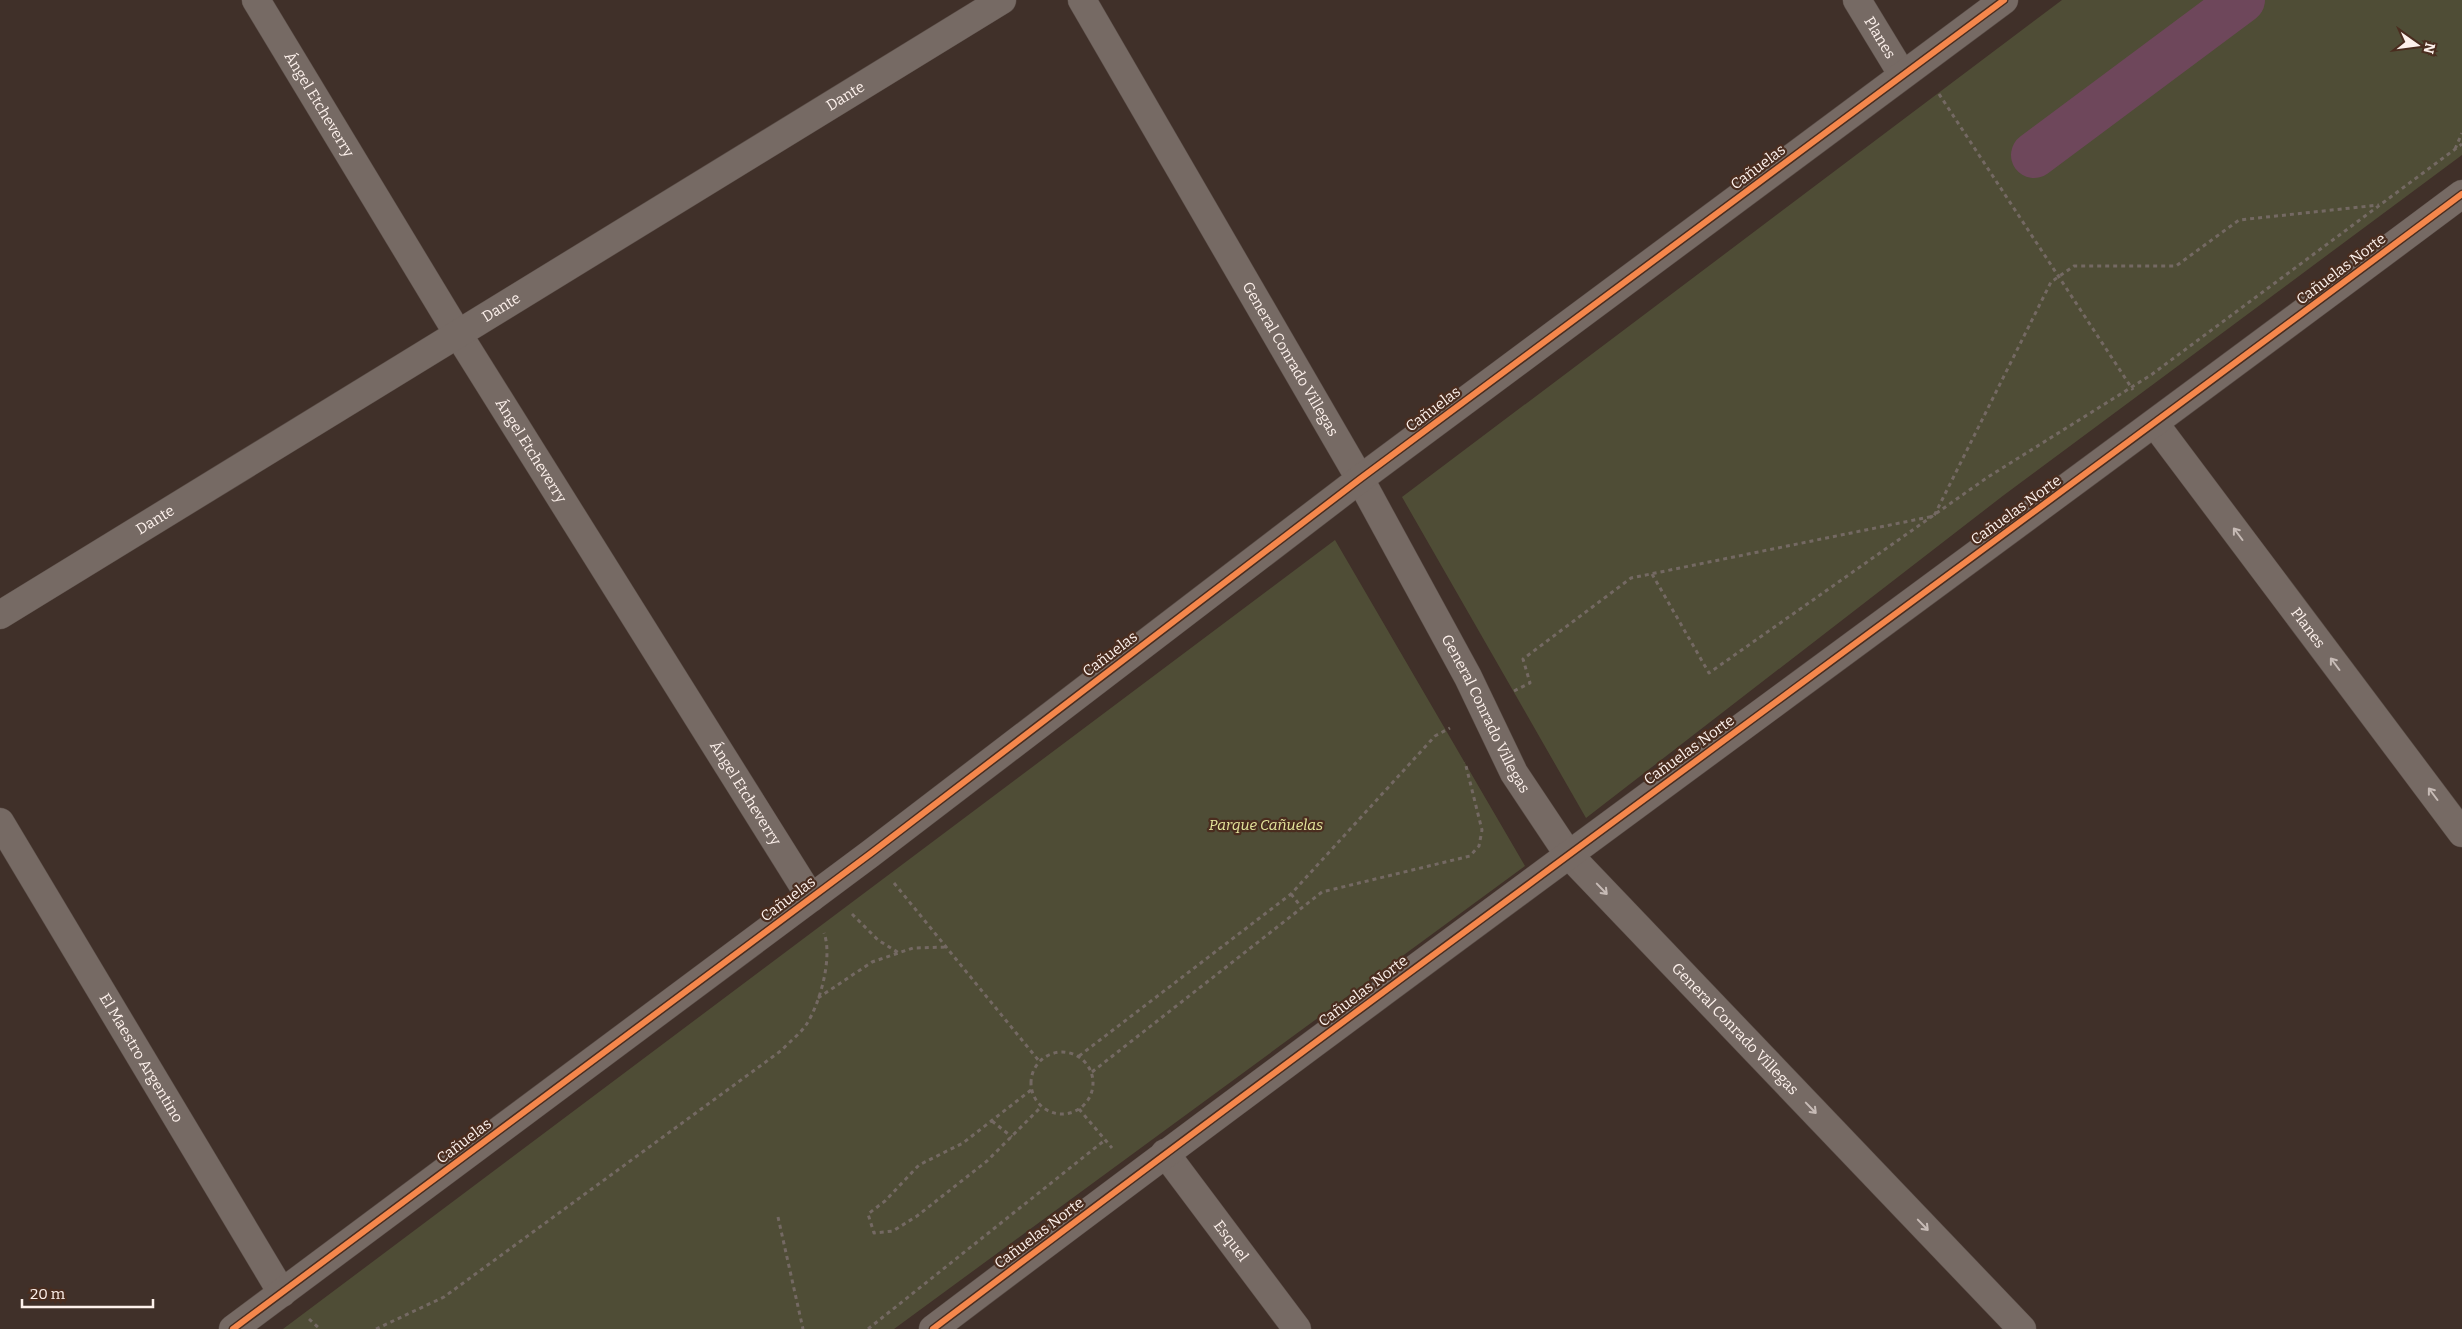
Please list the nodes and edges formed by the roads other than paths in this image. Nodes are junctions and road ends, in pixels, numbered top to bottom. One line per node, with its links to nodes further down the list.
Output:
1 (256, 0): 8 (street, Ángel Etcheverry)
2 (1002, 0): 8 (street, Dante)
3 (1082, 0): 10 (street, General Conrado Villegas)
4 (1857, 0): 6 (street, Planes)
5 (2004, 0): 6 (street, Cañuelas)
6 (1910, 68): 10 (street, Cañuelas)
7 (2462, 194): 9 (street, Cañuelas Norte)
8 (458, 334): 11 (street, Dante); 15 (street, Ángel Etcheverry)
9 (2155, 424): 13 (street, Planes, one-way to 9); 14 (street, Cañuelas Norte)
10 (1360, 479): 14 (street, General Conrado Villegas); 15 (street, Cañuelas)
11 (0, 615)
12 (0, 822): 17 (street, El Maestro Argentino)
13 (2462, 833)
14 (1568, 854): 16 (street, Cañuelas Norte); 21 (street, General Conrado Villegas, one-way to 21)
15 (818, 892): 17 (street, Cañuelas)
16 (1165, 1153): 19 (street, Cañuelas Norte); 20 (street, Esquel)
17 (282, 1293): 18 (street, Cañuelas)
18 (233, 1329)
19 (933, 1329)
20 (1297, 1329)
21 (2022, 1329)

